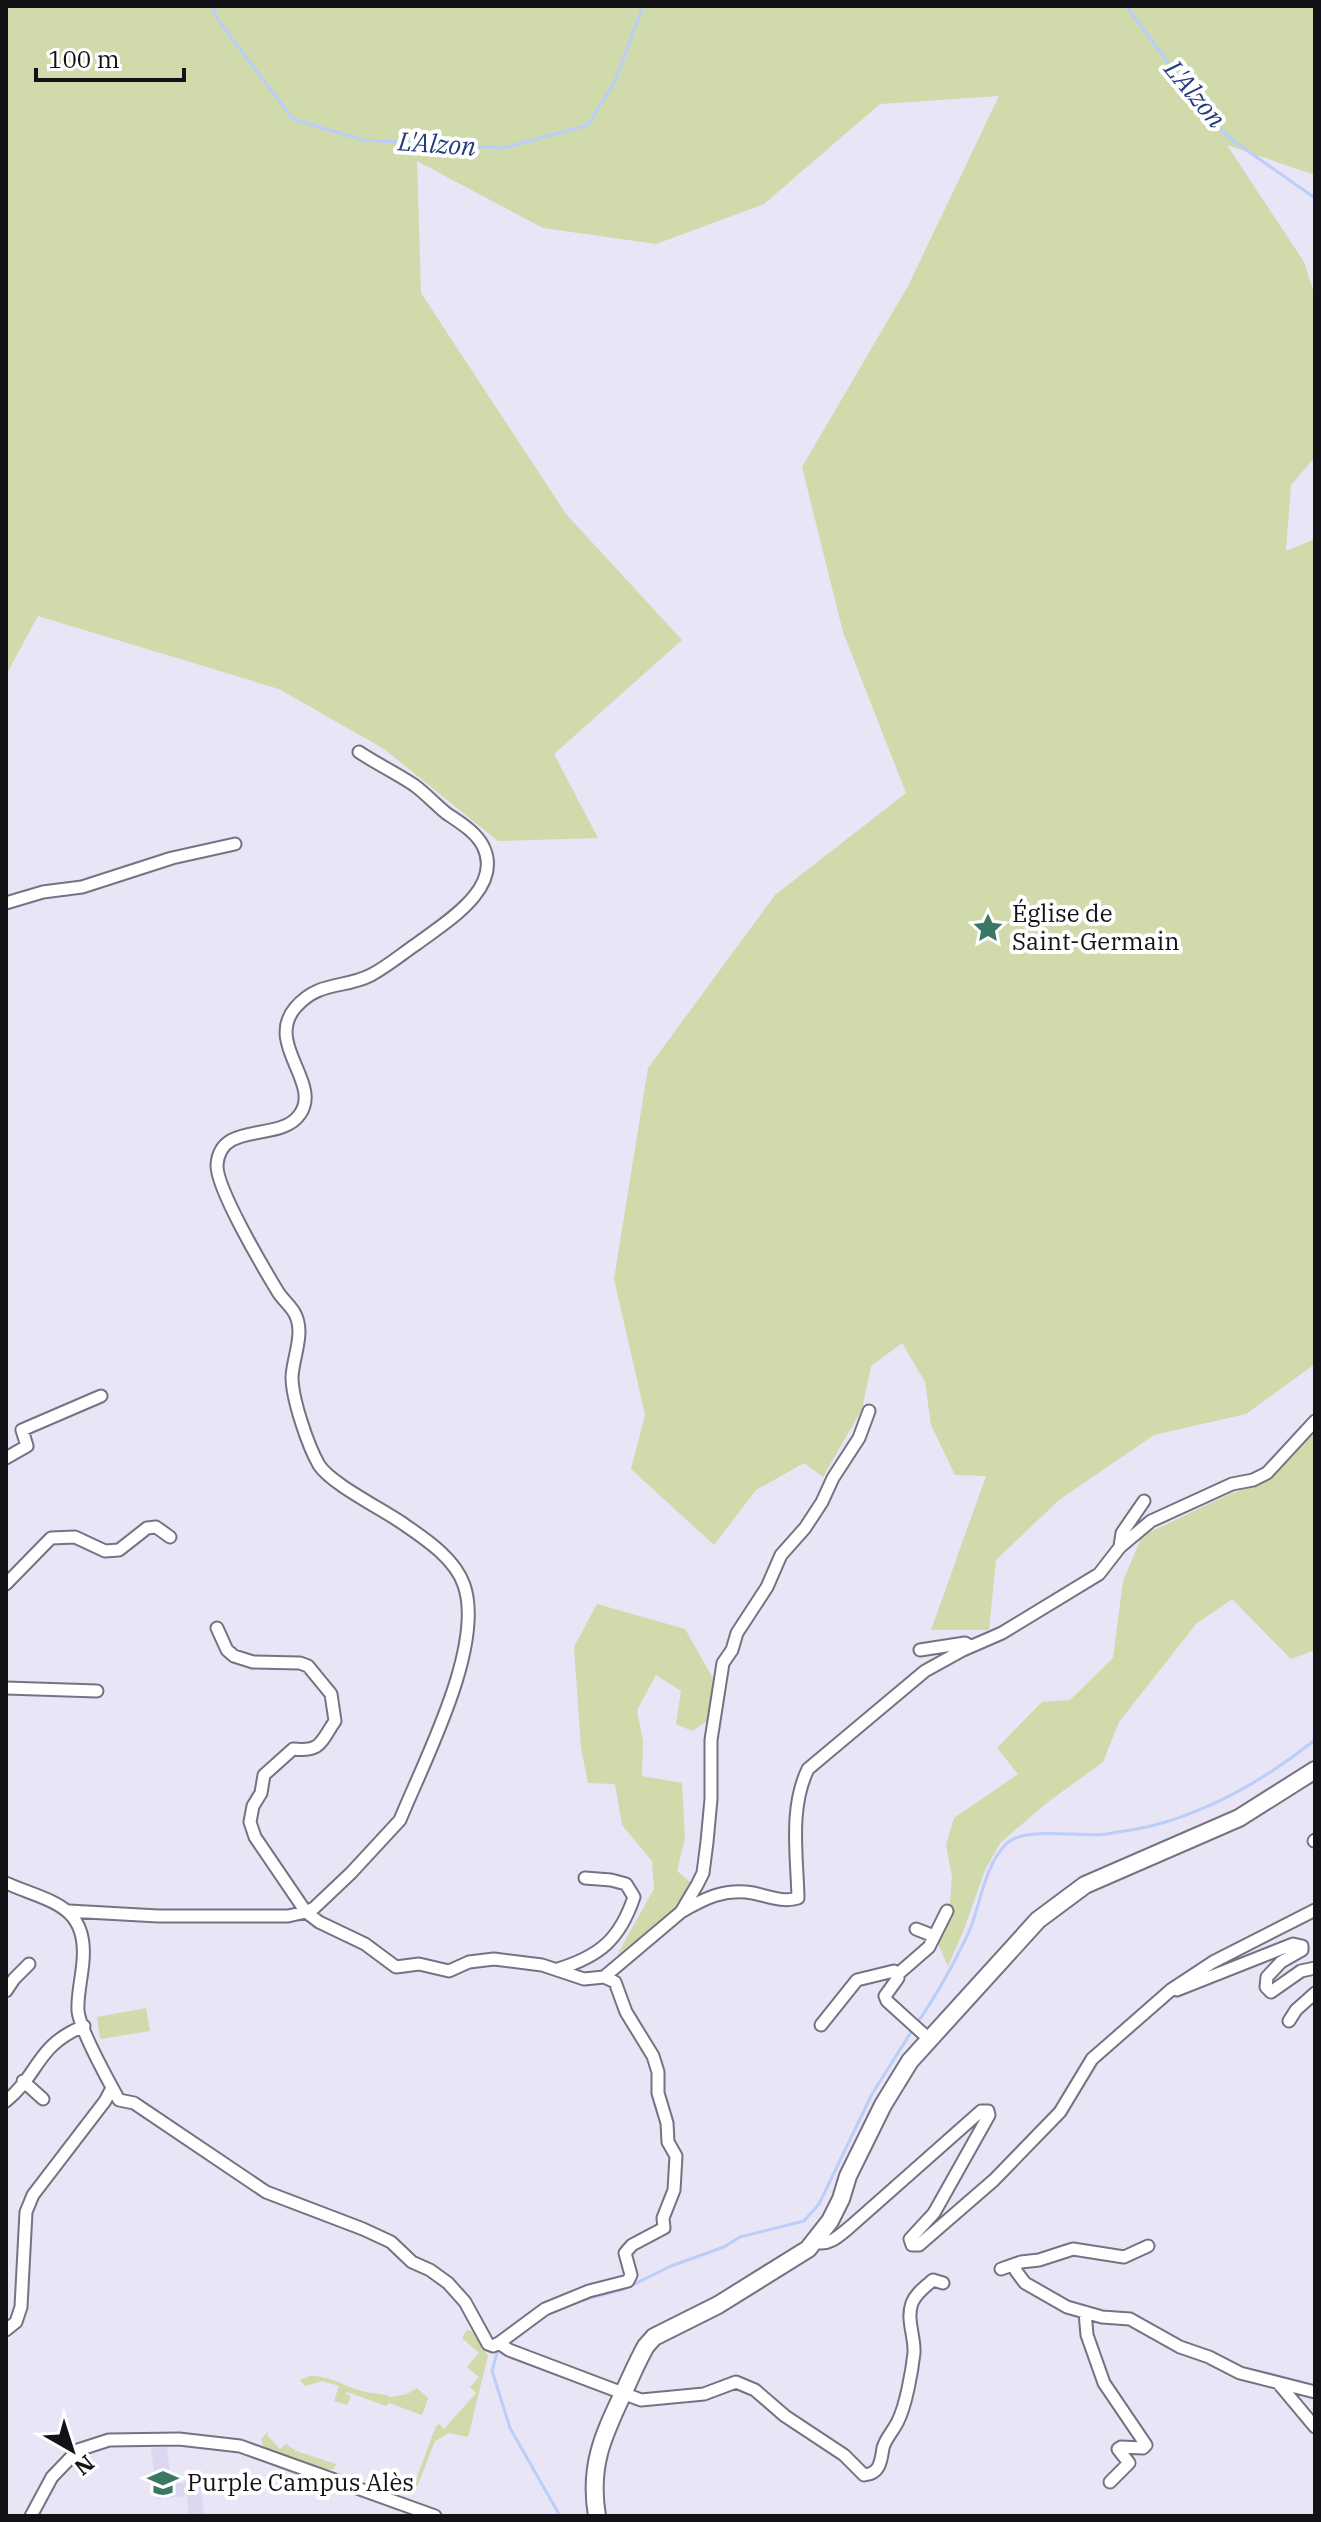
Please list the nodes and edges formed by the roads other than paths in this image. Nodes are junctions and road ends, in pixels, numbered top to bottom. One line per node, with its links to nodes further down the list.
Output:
1 (359, 752): 23 (street)
2 (235, 844): 3 (street)
3 (6, 903)
4 (101, 1396): 7 (street)
5 (869, 1411): 24 (street)
6 (1314, 1416): 10 (street)
7 (6, 1458)
8 (1144, 1501): 10 (street)
9 (170, 1537): 11 (street)
10 (1120, 1547): 13 (street)
11 (6, 1584)
12 (217, 1628): 23 (street)
13 (971, 1646): 14 (street); 24 (street)
14 (920, 1650)
15 (6, 1688): 16 (street)
16 (97, 1691)
17 (1315, 1770): 38 (main road)
18 (585, 1878): 29 (street)
19 (6, 1883): 21 (street)
20 (1313, 1908): 32 (street)
21 (69, 1911): 23 (street); 37 (street)
22 (947, 1911): 26 (street)
23 (306, 1912): 29 (street)
24 (681, 1912): 31 (street)
25 (916, 1929): 26 (street)
26 (934, 1936): 30 (street)
27 (29, 1964): 33 (street)
28 (1315, 1968): 32 (street)
29 (557, 1970): 31 (street)
30 (898, 1974): 36 (street); 38 (street)
31 (604, 1977): 52 (street)
32 (1172, 1989): 44 (street)
33 (6, 1991)
34 (1315, 1993): 35 (street)
35 (1289, 2021)
36 (821, 2025)
37 (84, 2026): 39 (street); 40 (street)
38 (920, 2031): 43 (main road)
39 (23, 2081): 41 (street); 42 (street)
40 (112, 2088): 51 (street); 52 (street)
41 (43, 2099)
42 (6, 2101)
43 (848, 2176): 44 (main road); 48 (main road)
44 (815, 2242): 48 (main road)
45 (1148, 2246): 46 (street)
46 (1015, 2264): 47 (street); 50 (street)
47 (1001, 2269)
48 (750, 2283): 55 (main road)
49 (943, 2283): 55 (street)
50 (1085, 2312): 53 (street); 57 (street)
51 (6, 2330)
52 (504, 2347): 55 (street)
53 (1279, 2383): 54 (street); 56 (street)
54 (1315, 2392)
55 (623, 2394): 60 (main road)
56 (1315, 2427)
57 (1110, 2482)
58 (31, 2516): 59 (street)
59 (435, 2516)
60 (597, 2516)

